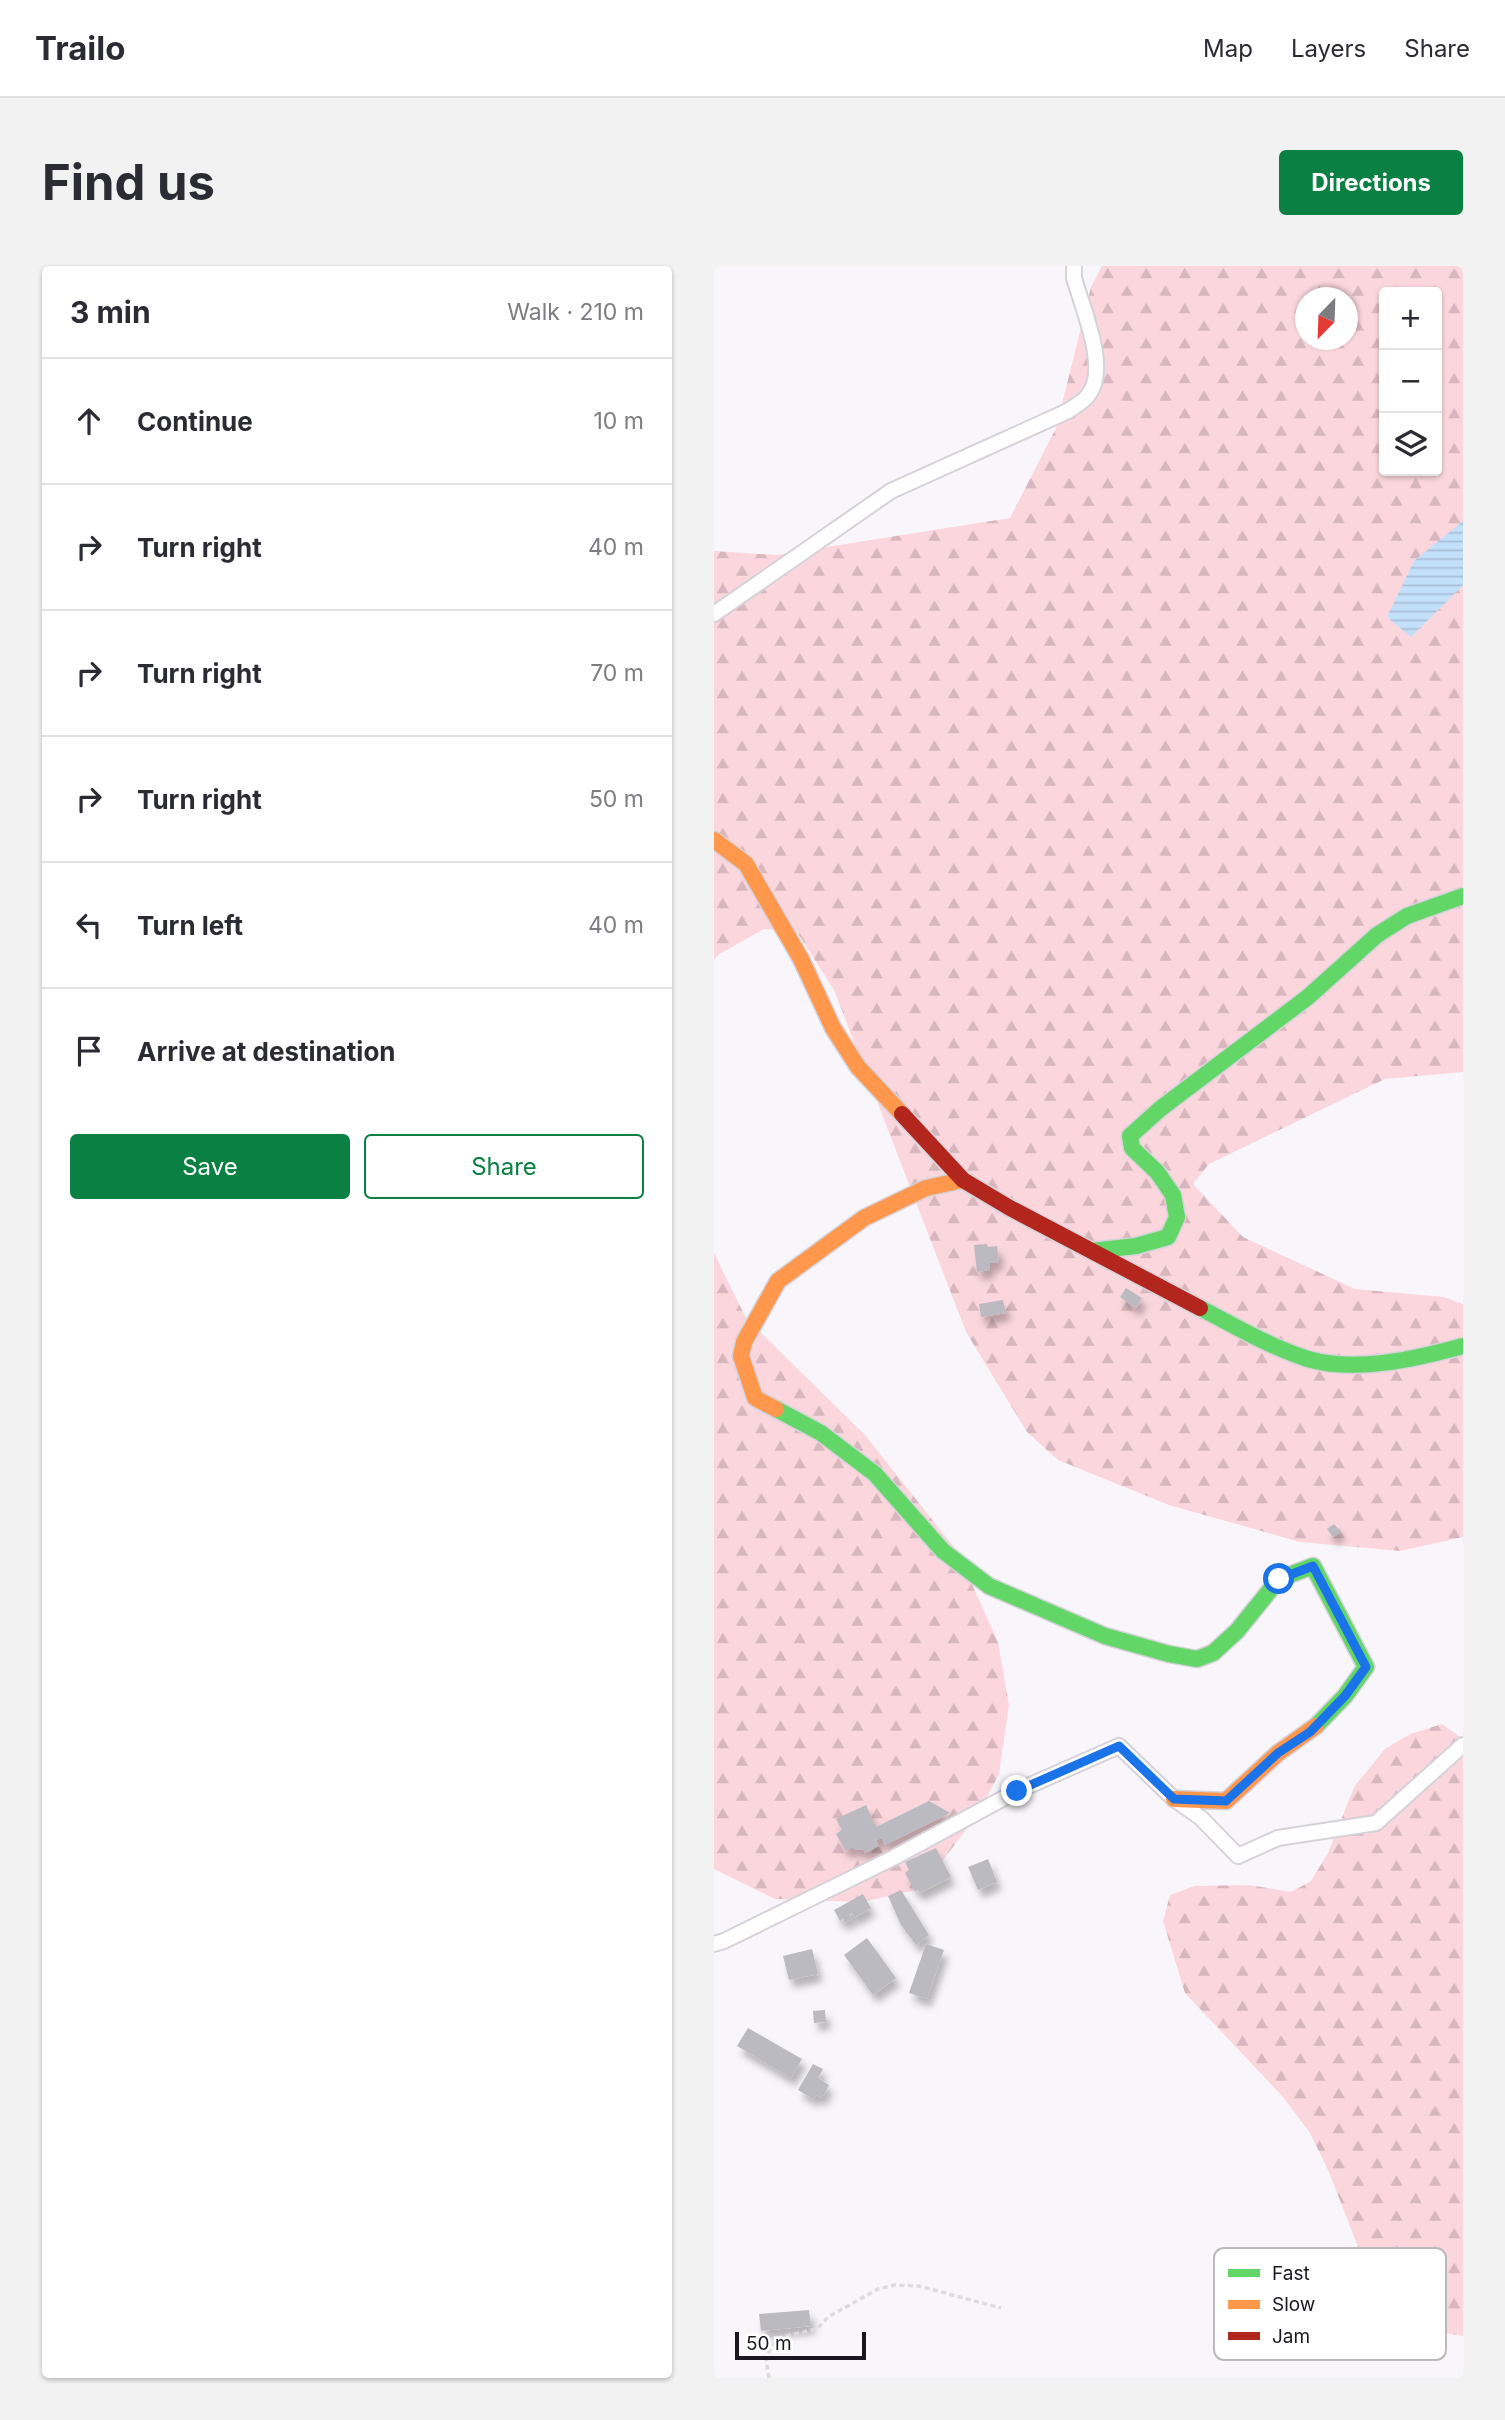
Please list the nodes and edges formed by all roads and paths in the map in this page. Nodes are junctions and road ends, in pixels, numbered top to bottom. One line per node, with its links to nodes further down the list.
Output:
1 (1074, 266): 2 (street)
2 (714, 614)
3 (714, 841): 5 (street)
4 (1463, 896): 6 (street)
5 (963, 1180): 6 (street); 9 (street)
6 (1092, 1251): 7 (street)
7 (1463, 1346)
8 (1463, 1745): 9 (street)
9 (1174, 1799): 10 (street)
10 (714, 1944)
11 (1001, 2308): 12 (path)
12 (769, 2378)

